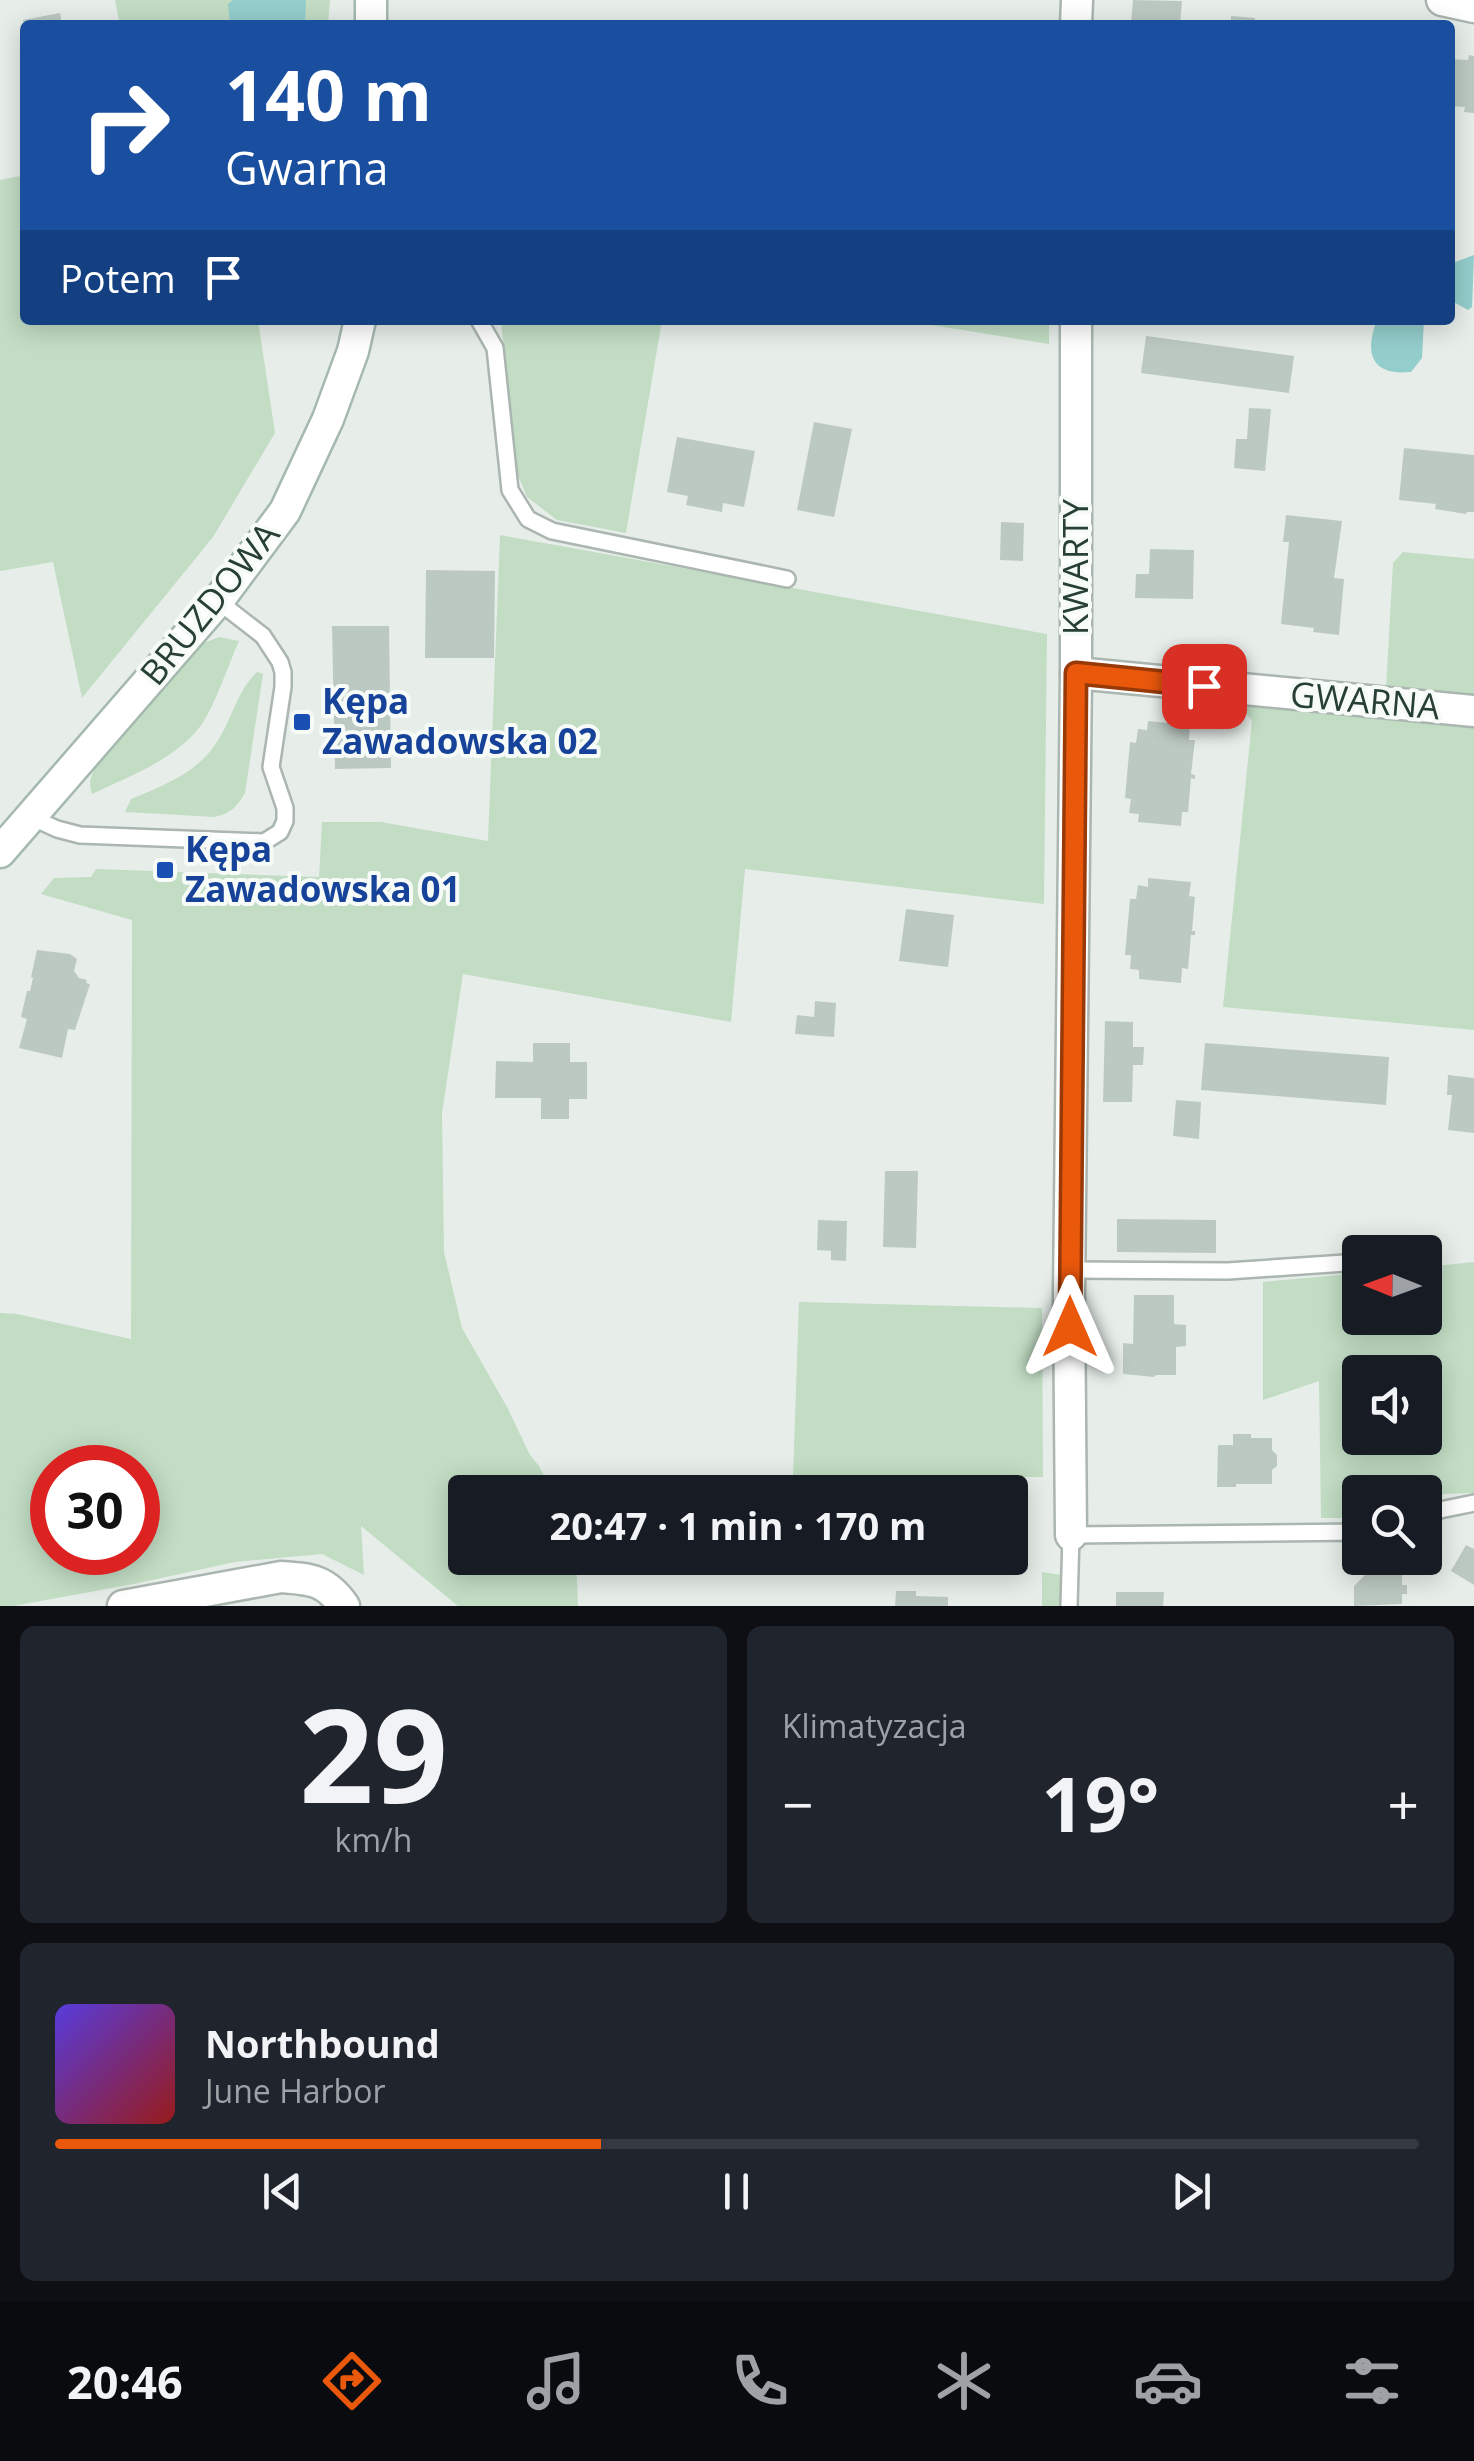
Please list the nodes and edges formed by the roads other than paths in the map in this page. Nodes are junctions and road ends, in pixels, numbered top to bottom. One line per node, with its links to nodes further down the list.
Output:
1 (1442, 0): 2 (street)
2 (1474, 7)
3 (359, 325): 7 (street, BRUZDOWA)
4 (482, 325): 6 (lane)
5 (1076, 325): 8 (street, KWARTY)
6 (786, 579)
7 (218, 601): 10 (street, BRUZDOWA); 10 (lane)
8 (1076, 673): 9 (street, GWARNA); 13 (street, KWARTY)
9 (1474, 711)
10 (31, 817): 11 (street, BRUZDOWA)
11 (0, 852)
12 (1342, 1263): 13 (lane)
13 (1070, 1270): 17 (street, KWARTY)
14 (1474, 1503): 15 (lane)
15 (1442, 1509)
16 (1342, 1532): 17 (lane)
17 (1071, 1535): 20 (lane)
18 (123, 1606): 19 (street)
19 (344, 1606)
20 (1069, 1606)

